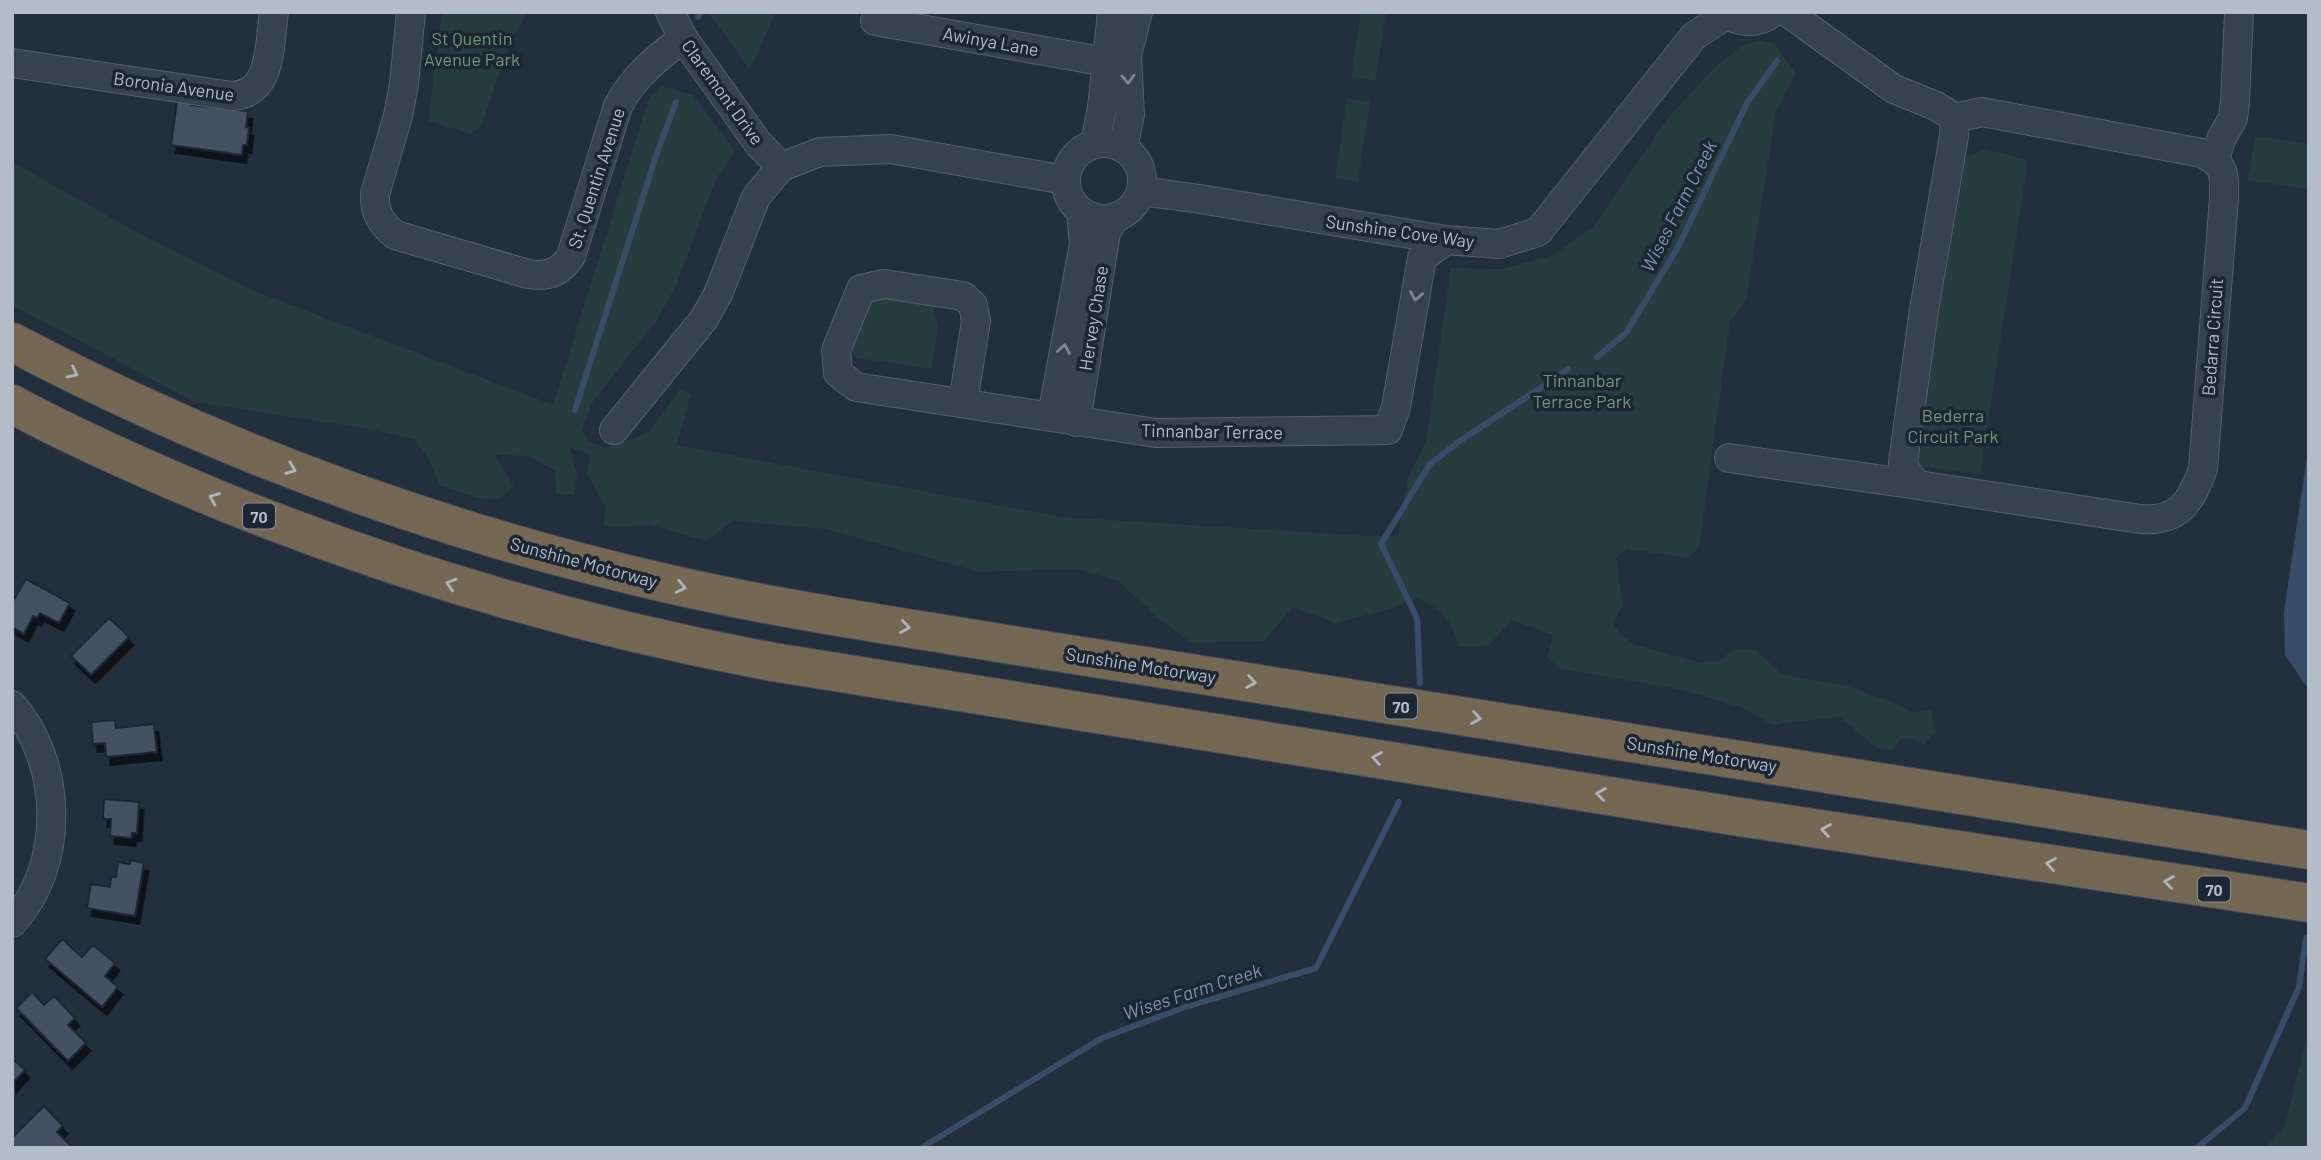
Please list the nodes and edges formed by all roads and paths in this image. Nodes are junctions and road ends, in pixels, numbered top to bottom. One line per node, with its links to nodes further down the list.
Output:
1 (274, 12): 13 (street, Boronia Avenue)
2 (411, 12): 11 (street, St. Quentin Avenue)
3 (670, 12): 11 (street, Claremont Drive)
4 (1112, 12): 12 (street)
5 (1138, 12): 16 (street, one-way to 16)
6 (1773, 12): 9 (street)
7 (1787, 12): 14 (street)
8 (2239, 12): 17 (street)
9 (1725, 13): 23 (street, Sunshine Cove Way)
10 (876, 21): 12 (street, Awinya Lane)
11 (683, 38): 18 (street, Claremont Drive)
12 (1107, 62): 15 (street)
13 (12, 63)
14 (1955, 118): 17 (street); 30 (street)
15 (1095, 144): 16 (street); 19 (street)
16 (1123, 148): 20 (street)
17 (2215, 160): 30 (street, Bedarra Circuit)
18 (782, 167): 19 (street); 28 (street)
19 (1065, 180): 21 (street)
20 (1141, 191): 22 (street); 23 (street, Sunshine Cove Way)
21 (1081, 212): 22 (street); 27 (street, Hervey Chase, one-way to 21)
22 (1116, 217): 27 (street, Hervey Chase)
23 (1446, 240): 27 (street, Tinnanbar Terrace, one-way to 27)
24 (12, 342): 33 (highway, Sunshine Motorway / 70, one-way to 33)
25 (963, 402): 25 (street, Tinnanbar Terrace); 27 (street, Tinnanbar Terrace)
26 (12, 404): 35 (highway, 70, one-way to 26)
27 (1064, 419)
28 (614, 430)
29 (1729, 458): 30 (street, Bedarra Circuit)
30 (1918, 485)
31 (12, 705): 36 (street)
32 (2309, 827): 33 (highway)
33 (2213, 834): 34 (highway, Sunshine Motorway / 70)
34 (2309, 850)
35 (2309, 904)
36 (12, 923)

